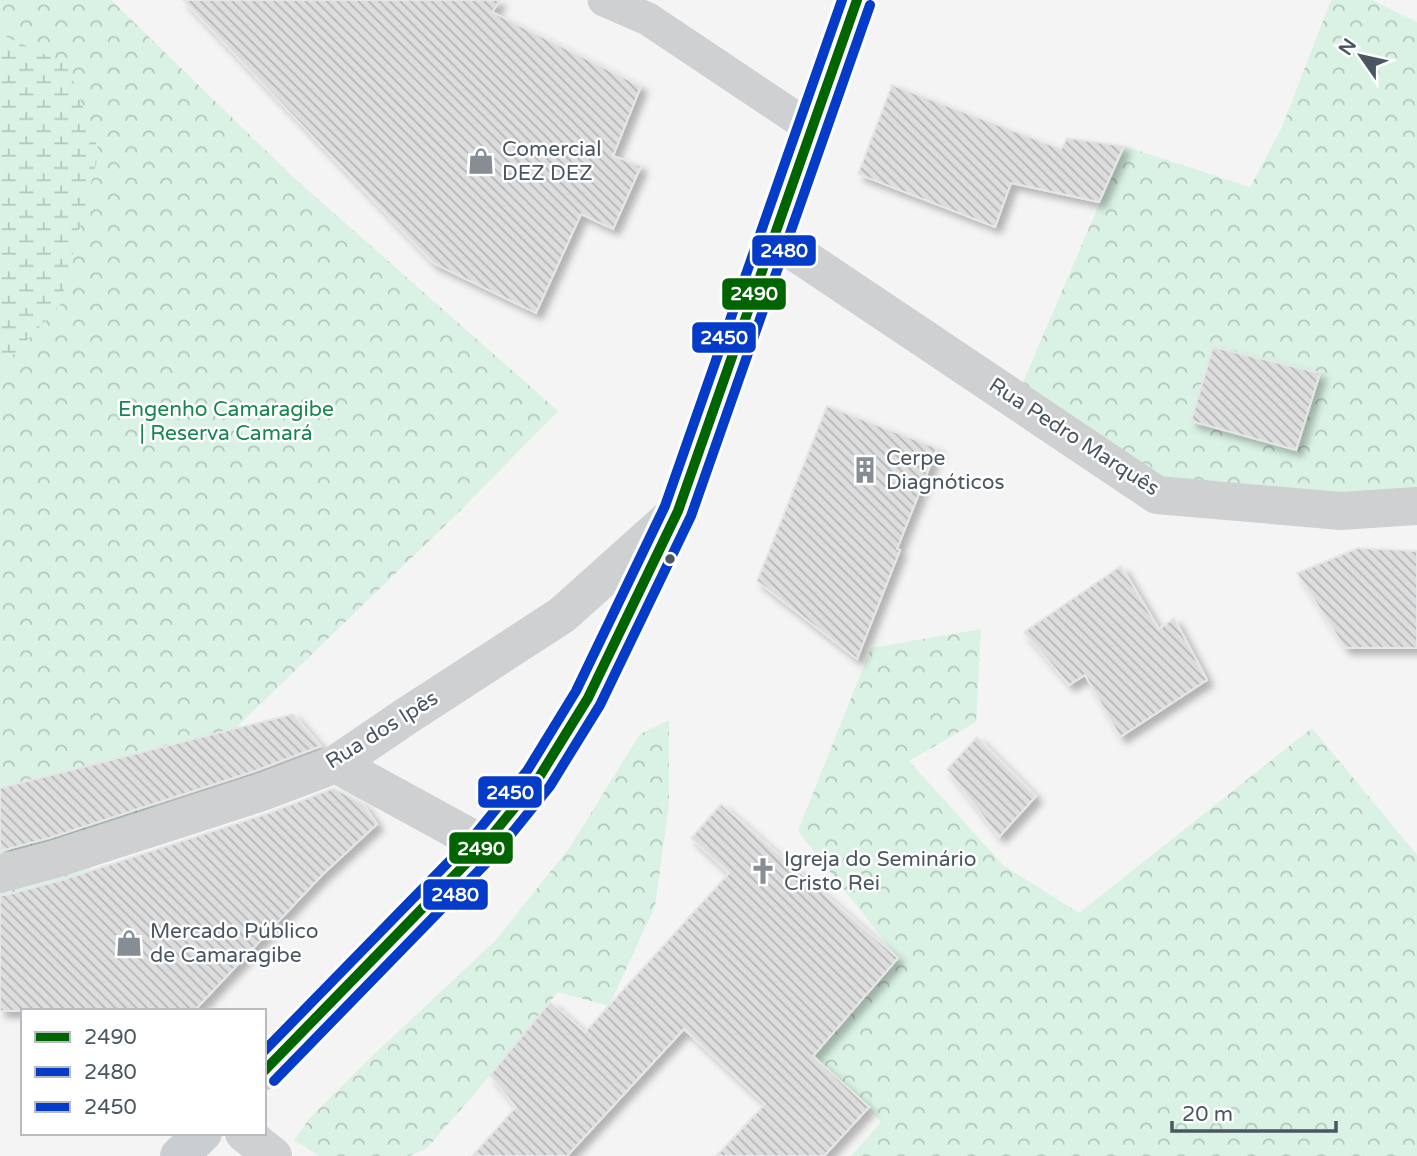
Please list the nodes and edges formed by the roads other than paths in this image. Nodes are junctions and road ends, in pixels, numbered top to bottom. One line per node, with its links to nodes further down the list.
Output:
1 (604, 0): 3 (lane)
2 (857, 0): 3 (main road)
3 (811, 128): 4 (main road)
4 (774, 238): 5 (street, Rua Pedro Marquês); 6 (main road)
5 (1417, 506)
6 (678, 511): 7 (street, Rua dos Ipês); 8 (main road)
7 (336, 764): 8 (street); 9 (street, Rua dos Ipês)
8 (484, 845): 10 (main road)
9 (0, 874)
10 (266, 1069)
11 (200, 1135): 13 (main road)
12 (247, 1135): 14 (street)
13 (179, 1156)
14 (273, 1156)

